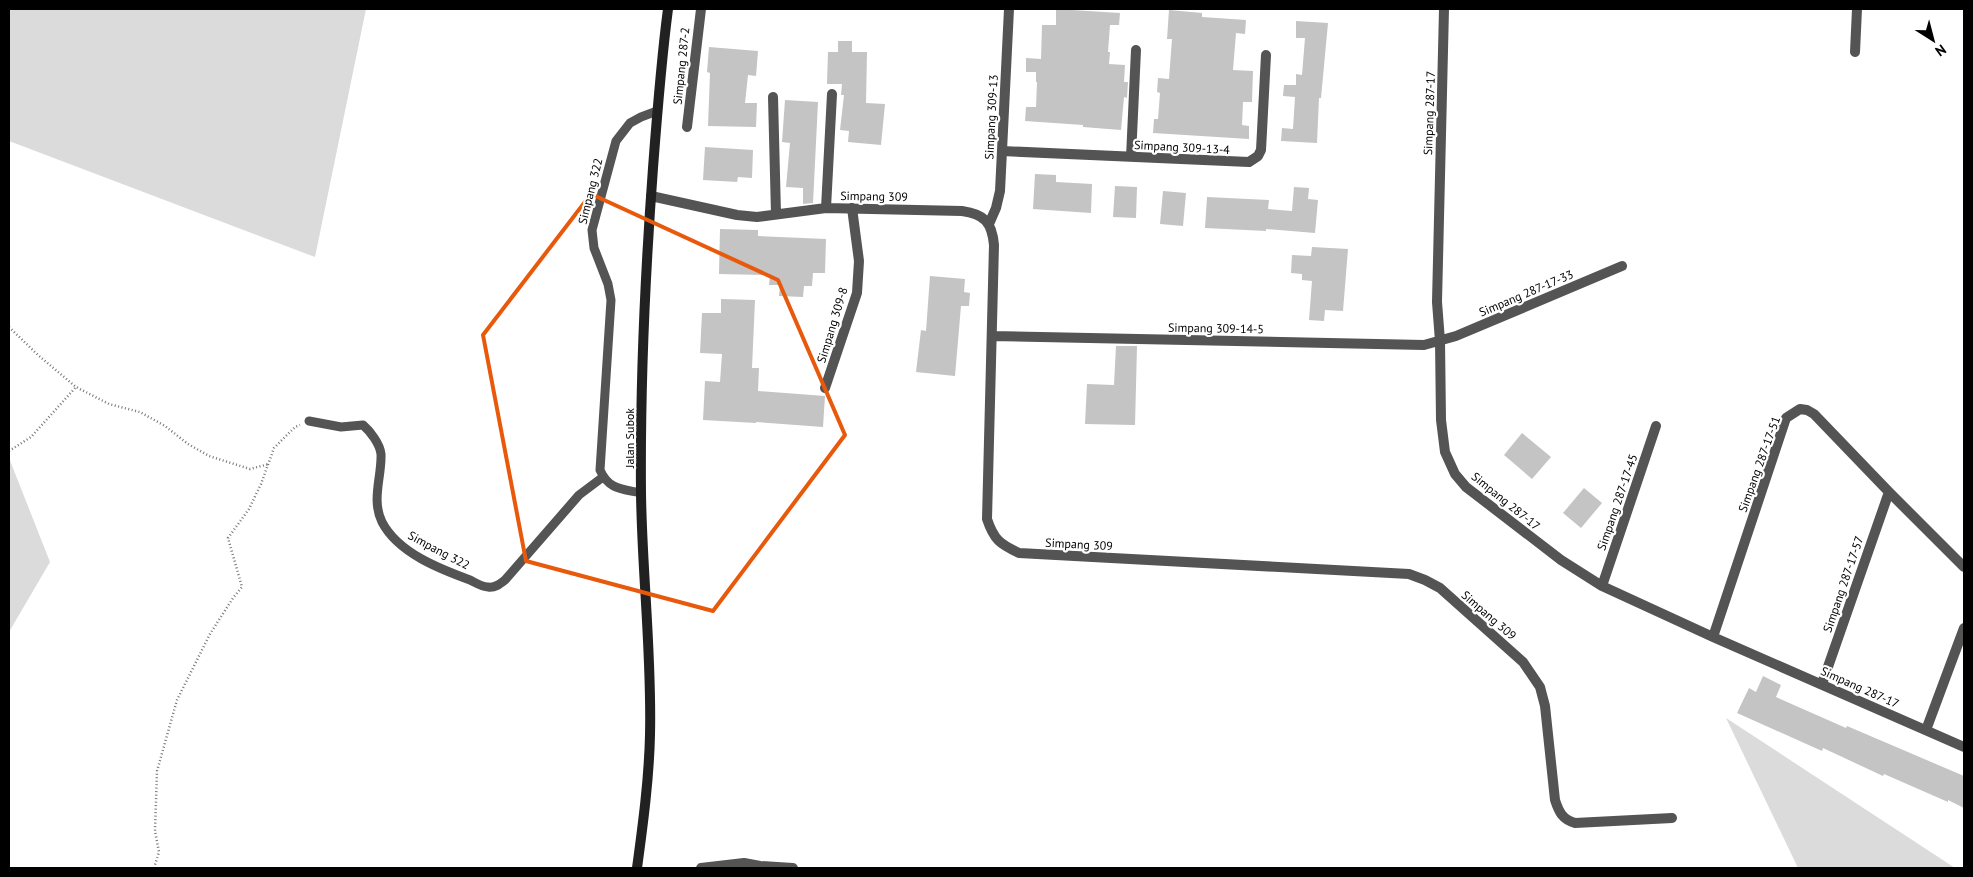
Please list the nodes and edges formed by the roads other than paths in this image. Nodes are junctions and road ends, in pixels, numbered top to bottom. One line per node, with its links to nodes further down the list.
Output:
1 (668, 9): 11 (main road, Jalan Subok)
2 (701, 9): 12 (street, Simpang 287-2)
3 (1009, 9): 13 (street, Simpang 309-13)
4 (1444, 9): 22 (street, Simpang 287-17)
5 (1857, 9): 7 (street)
6 (1136, 50): 14 (street)
7 (1855, 52)
8 (1266, 55): 14 (street, Simpang 309-13-4)
9 (832, 94): 16 (street)
10 (773, 97): 18 (street)
11 (657, 111): 15 (main road, Jalan Subok); 26 (lane, Simpang 322)
12 (687, 127)
13 (1002, 151): 14 (street, Simpang 309-13-4); 19 (street, Simpang 309-13)
14 (1131, 157)
15 (651, 196): 18 (street, Simpang 309); 28 (main road, Jalan Subok)
16 (826, 208): 17 (street, Simpang 309); 18 (street, Simpang 309)
17 (852, 208): 19 (street, Simpang 309); 23 (street, Simpang 309-8)
18 (776, 214)
19 (989, 224): 21 (street, Simpang 309)
20 (1622, 266): 22 (street, Simpang 287-17-33)
21 (992, 336): 22 (street, Simpang 309-14-5); 36 (street, Simpang 309)
22 (1440, 341): 30 (street, Simpang 287-17)
23 (825, 388)
24 (309, 421): 26 (lane, Simpang 322)
25 (1656, 426): 30 (street, Simpang 287-17-45)
26 (603, 476): 28 (lane)
27 (1888, 492): 29 (street, Simpang 287-17-51); 32 (street, Simpang 287-17-51); 33 (street, Simpang 287-17-57)
28 (641, 494): 38 (main road, Jalan Subok)
29 (1964, 566)
30 (1602, 586): 32 (street, Simpang 287-17)
31 (1964, 628): 34 (street)
32 (1713, 637): 33 (street, Simpang 287-17)
33 (1822, 684): 34 (street, Simpang 287-17)
34 (1926, 730): 35 (street, Simpang 287-17)
35 (1964, 747)
36 (1672, 818)
37 (760, 867): 39 (street); 40 (street)
38 (637, 868)
39 (700, 868)
40 (793, 868)

